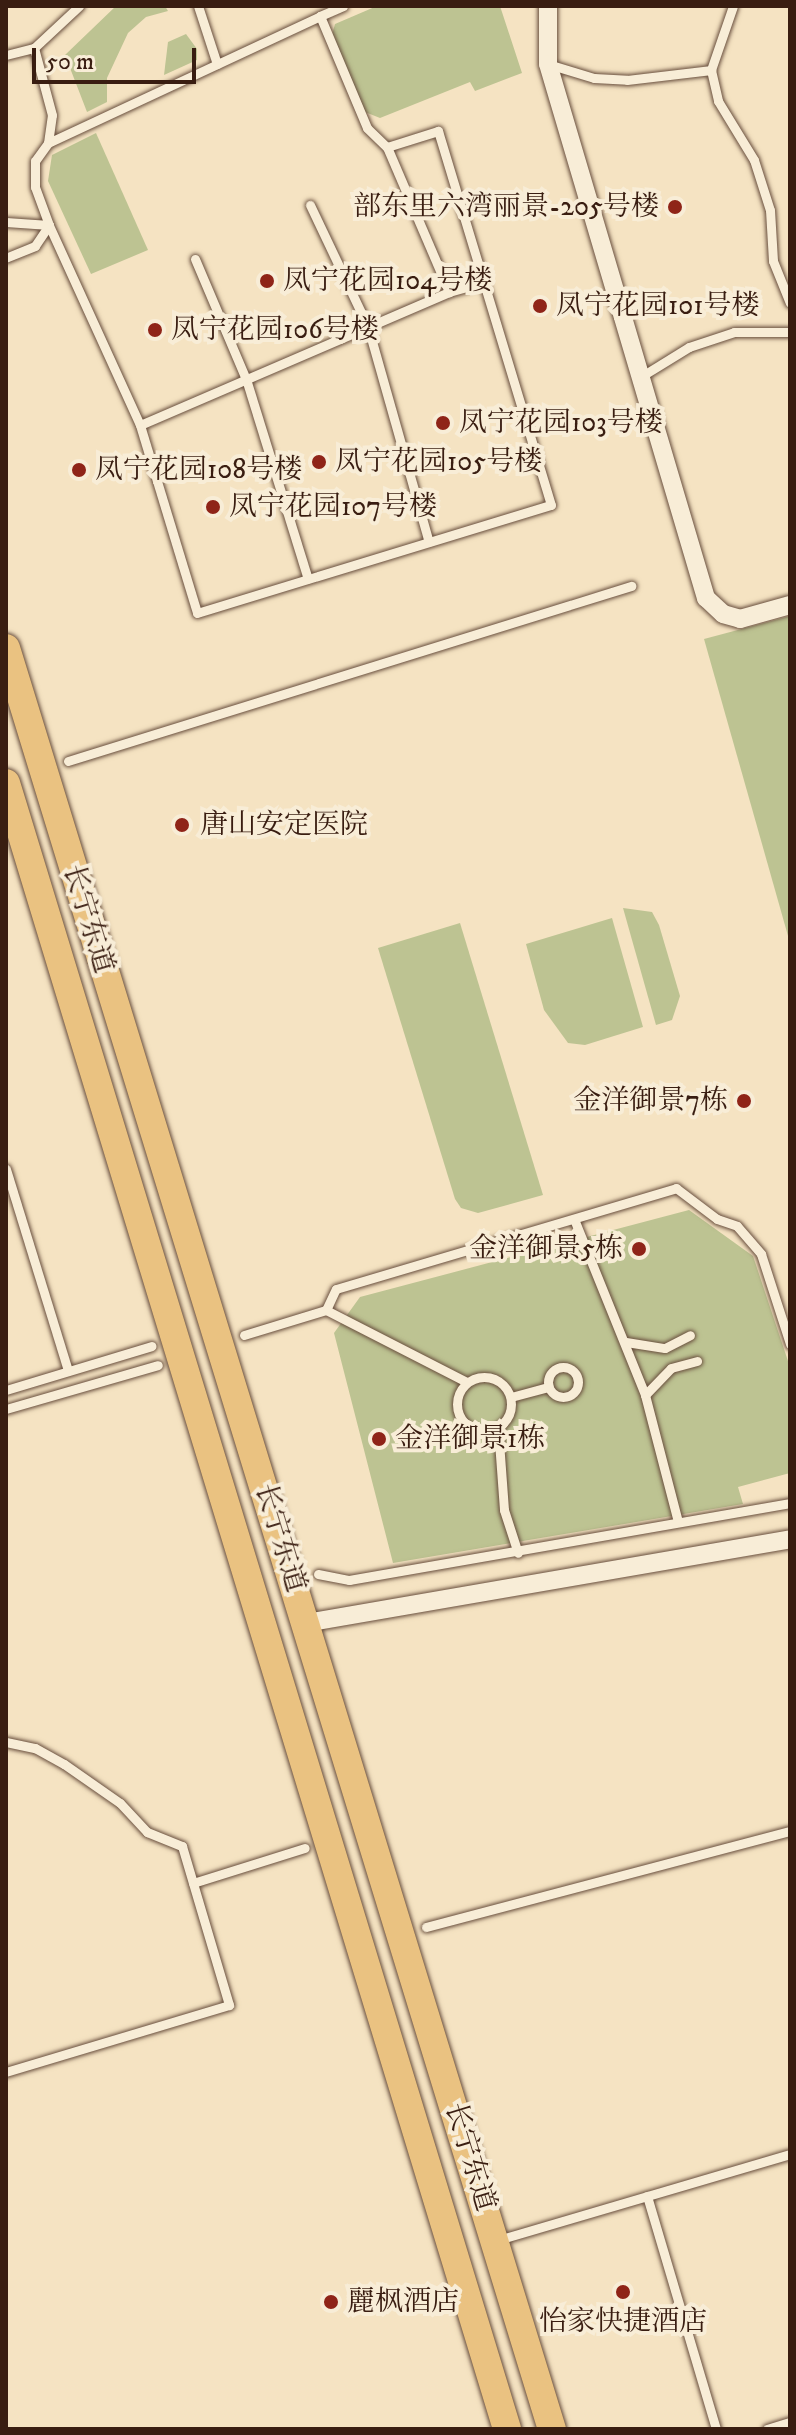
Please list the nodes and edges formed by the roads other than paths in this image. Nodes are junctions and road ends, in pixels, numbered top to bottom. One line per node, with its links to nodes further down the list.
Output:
1 (79, 6): 7 (lane)
2 (198, 6): 9 (lane)
3 (343, 6): 6 (lane)
4 (548, 6): 10 (street)
5 (733, 6): 11 (lane)
6 (320, 16): 9 (lane); 13 (lane)
7 (34, 48): 8 (lane); 12 (lane)
8 (6, 55)
9 (217, 64): 12 (lane)
10 (548, 64): 11 (lane); 24 (street)
11 (711, 70): 21 (lane)
12 (48, 143): 16 (lane)
13 (387, 147): 19 (lane); 20 (lane)
14 (310, 205): 22 (lane)
15 (6, 222): 16 (lane)
16 (49, 225): 17 (lane); 26 (lane)
17 (6, 258)
18 (195, 259): 25 (lane)
19 (484, 282): 20 (lane); 27 (lane)
20 (449, 292): 22 (lane)
21 (790, 303)
22 (368, 327): 25 (lane); 27 (lane)
23 (790, 332): 24 (lane)
24 (642, 376): 30 (street)
25 (246, 379): 26 (lane); 28 (lane)
26 (140, 425): 28 (lane)
27 (429, 542): 28 (lane)
28 (308, 579)
29 (631, 586): 32 (lane)
30 (790, 605)
31 (6, 648): 57 (main road, 长宁东道)
32 (68, 761)
33 (6, 783): 68 (main road, 长宁东道)
34 (6, 1169): 44 (lane)
35 (574, 1219): 36 (lane); 39 (lane); 40 (lane)
36 (326, 1310): 37 (lane); 45 (lane)
37 (244, 1335)
38 (690, 1335): 39 (lane)
39 (626, 1342): 48 (lane)
40 (790, 1344)
41 (152, 1346): 44 (lane)
42 (697, 1361): 48 (lane)
43 (158, 1365): 50 (lane)
44 (68, 1371): 47 (lane)
45 (467, 1382): 49 (lane); 51 (lane)
46 (549, 1387): 49 (lane)
47 (6, 1390)
48 (645, 1395): 53 (lane)
49 (511, 1397): 51 (lane)
50 (6, 1409)
51 (498, 1428): 55 (lane)
52 (790, 1503): 53 (lane)
53 (678, 1522): 55 (lane)
54 (790, 1539): 57 (street)
55 (518, 1553): 56 (lane)
56 (318, 1574)
57 (306, 1623): 66 (main road, 长宁东道)
58 (6, 1742): 61 (lane)
59 (790, 1831): 62 (lane)
60 (305, 1848): 61 (lane)
61 (193, 1883): 63 (lane)
62 (426, 1927)
63 (6, 2072)
64 (790, 2154): 65 (lane)
65 (647, 2196): 66 (lane); 70 (lane)
66 (496, 2241): 69 (main road, 长宁东道)
67 (790, 2422): 71 (lane)
68 (507, 2429)
69 (552, 2429)
70 (716, 2429)
71 (767, 2429)

